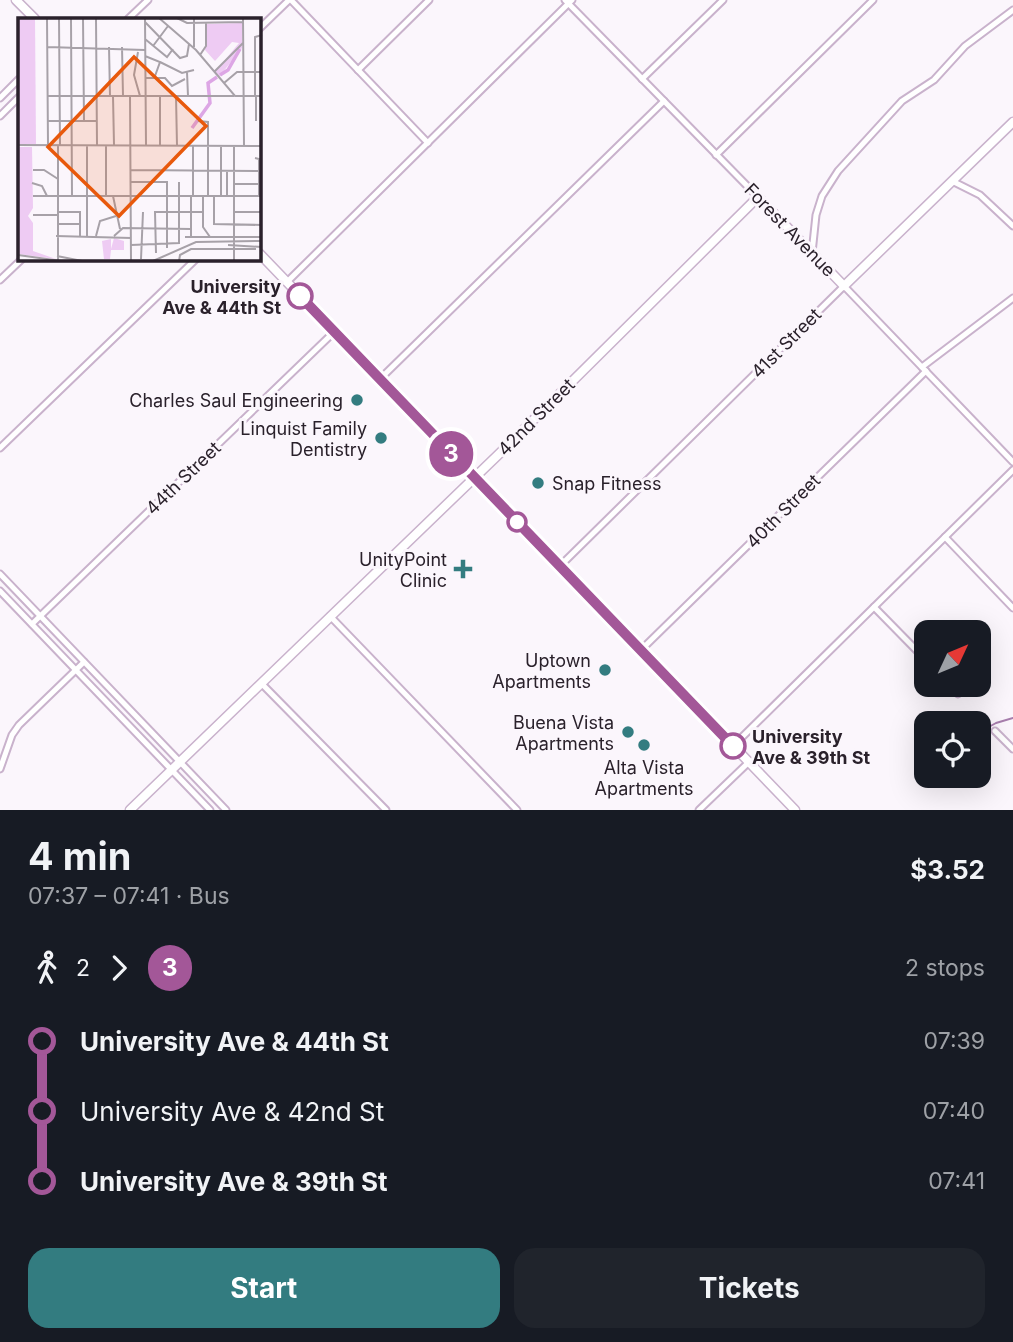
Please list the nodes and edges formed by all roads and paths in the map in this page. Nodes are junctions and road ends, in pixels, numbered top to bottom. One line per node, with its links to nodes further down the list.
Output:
1 (16, 0): 9 (street)
2 (148, 0): 10 (street)
3 (290, 0): 11 (street); 12 (street)
4 (429, 0): 12 (street)
5 (723, 0): 13 (street)
6 (873, 0): 21 (street)
7 (569, 1): 13 (street, Forest Avenue); 20 (street)
8 (1013, 10): 25 (street)
9 (34, 18)
10 (129, 18)
11 (261, 27)
12 (358, 70): 20 (street)
13 (642, 79): 17 (street, Forest Avenue)
14 (18, 80): 15 (street)
15 (0, 97)
16 (18, 98): 18 (street)
17 (664, 101): 21 (street, Forest Avenue); 35 (street)
18 (0, 116)
19 (1013, 122): 22 (street, 41st Street)
20 (428, 143): 30 (street)
21 (716, 155): 23 (street, Forest Avenue)
22 (952, 181): 24 (street); 31 (street, 41st Street)
23 (758, 197): 25 (street, Forest Avenue); 39 (street, 42nd Street)
24 (1013, 226)
25 (812, 253): 31 (street, Forest Avenue)
26 (261, 255): 30 (street)
27 (20, 261): 29 (street)
28 (194, 261): 36 (street)
29 (0, 280)
30 (287, 282): 33 (street)
31 (844, 286): 34 (street, Forest Avenue); 41 (street, 41st Street)
32 (1013, 298): 34 (street, 40th Street)
33 (334, 331): 35 (street); 46 (street, 44th Street)
34 (924, 369): 37 (street, Forest Avenue); 50 (street, 40th Street)
35 (380, 379): 39 (street)
36 (0, 448)
37 (1013, 462)
38 (1013, 470): 40 (street)
39 (474, 478): 41 (street); 47 (street, 42nd Street)
40 (945, 537): 44 (street); 45 (street)
41 (560, 566): 50 (street)
42 (1, 576): 46 (street)
43 (0, 591): 48 (street)
44 (874, 607): 49 (street); 55 (street)
45 (1013, 608)
46 (40, 616): 48 (street, 44th Street); 51 (street)
47 (330, 616): 53 (street, 42nd Street); 65 (street)
48 (32, 624): 52 (street)
49 (914, 648)
50 (641, 650): 55 (street)
51 (84, 662): 52 (street); 57 (street)
52 (75, 670): 59 (street); 60 (street)
53 (261, 683): 57 (street, 42nd Street); 64 (street)
54 (995, 731): 56 (street)
55 (733, 746): 58 (street)
56 (1013, 749)
57 (180, 762): 60 (street, 42nd Street); 63 (street)
58 (749, 762): 66 (street); 67 (street)
59 (0, 769)
60 (171, 770): 61 (street, 42nd Street); 62 (street)
61 (130, 810)
62 (210, 810)
63 (226, 810)
64 (386, 810)
65 (517, 810)
66 (699, 810)
67 (795, 810)

